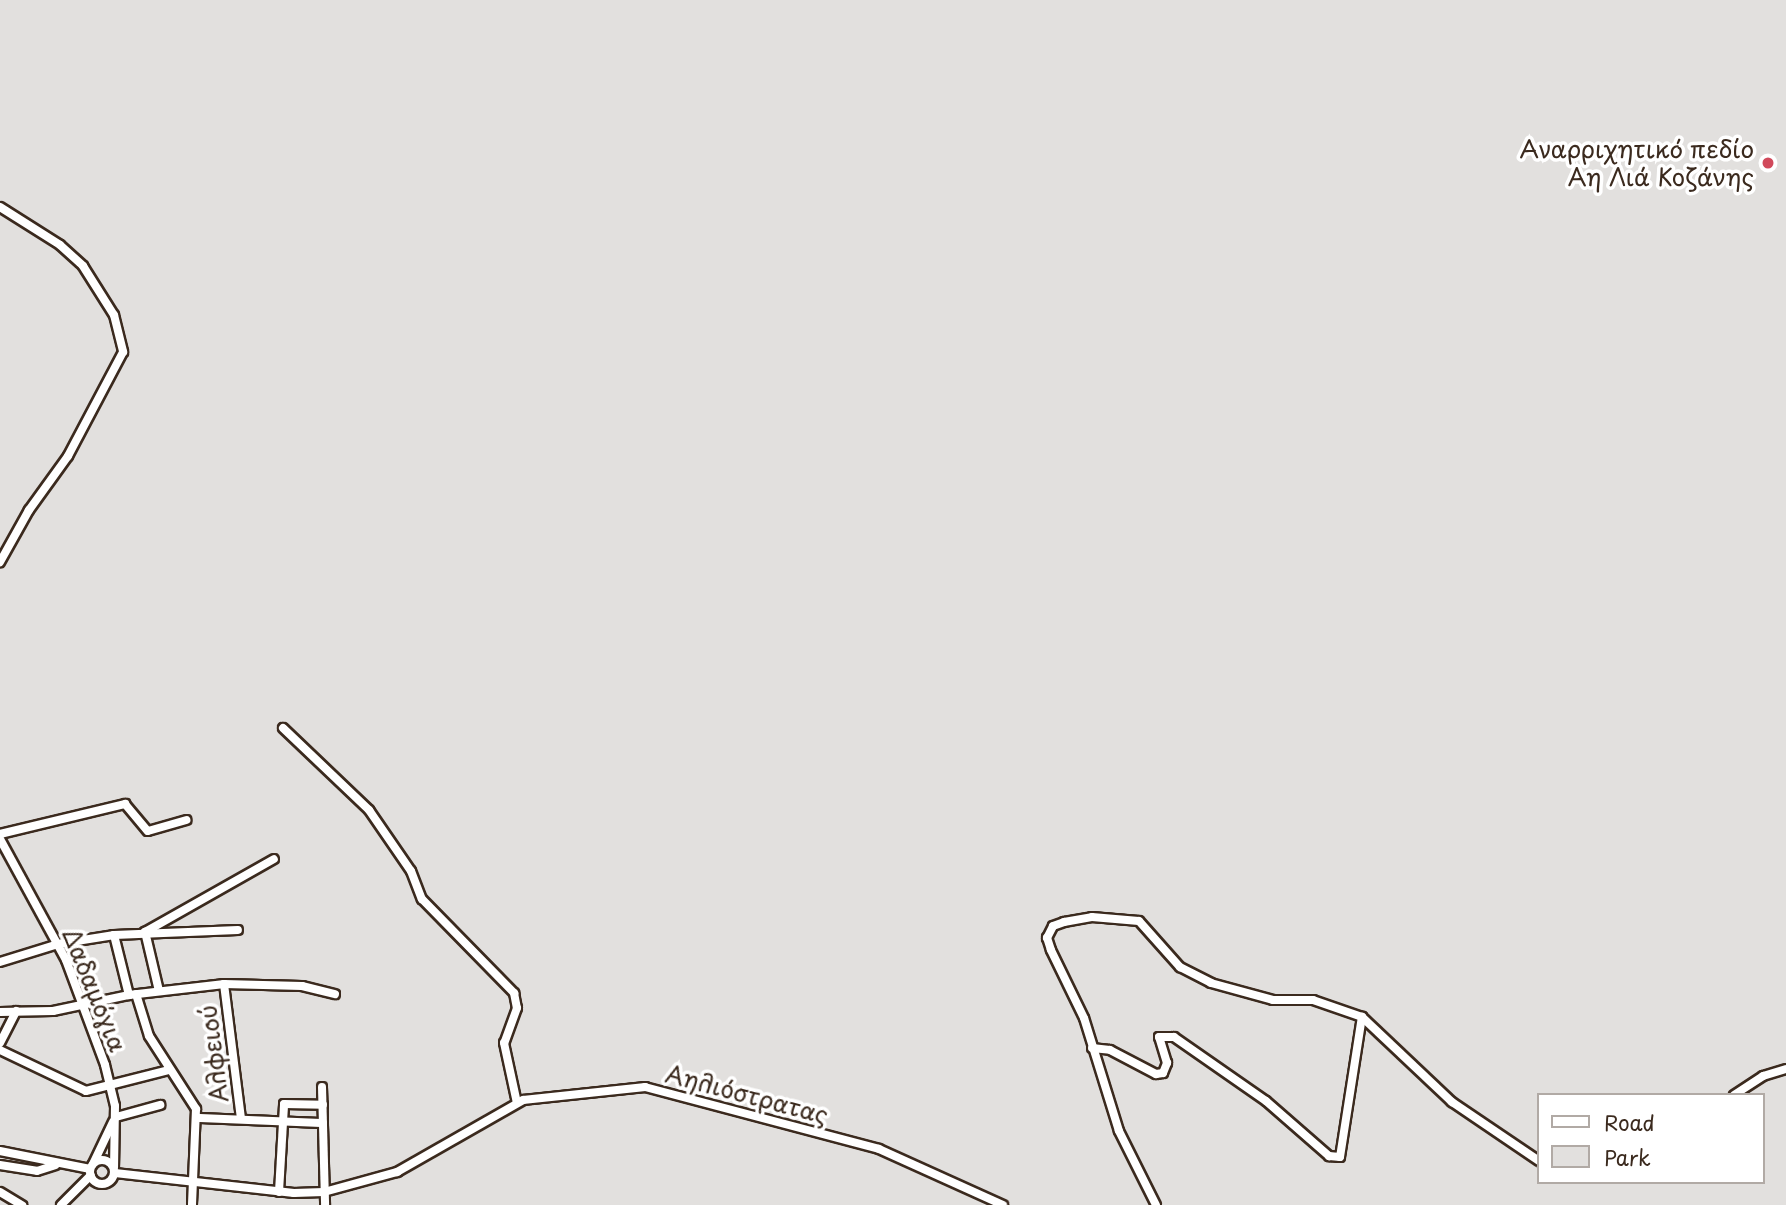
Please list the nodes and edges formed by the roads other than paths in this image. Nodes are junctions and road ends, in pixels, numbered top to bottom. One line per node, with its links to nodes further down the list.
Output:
1 (0, 207): 2 (street)
2 (0, 562)
3 (283, 728): 28 (street)
4 (186, 820): 5 (street)
5 (0, 836): 10 (street, Δαδαμόγια)
6 (274, 859): 8 (street)
7 (238, 930): 8 (street)
8 (145, 932): 9 (street); 13 (street)
9 (114, 935): 10 (street); 14 (street)
10 (58, 944): 11 (street); 16 (street, Δαδαμόγια)
11 (0, 962)
12 (224, 984): 13 (street); 15 (street); 33 (street, Αλφειού)
13 (159, 991): 14 (street)
14 (133, 994): 16 (street); 24 (street)
15 (335, 994)
16 (83, 1003): 17 (street); 25 (street, Δαδαμόγια)
17 (16, 1011): 18 (street); 20 (street)
18 (0, 1012)
19 (1362, 1017): 21 (street); 21 (street); 37 (street)
20 (0, 1043)
21 (1093, 1048): 51 (street)
22 (0, 1050): 25 (street)
23 (1786, 1069): 27 (street)
24 (169, 1070): 25 (street); 32 (street)
25 (112, 1087): 31 (street, Δαδαμόγια)
26 (322, 1087): 30 (street)
27 (1737, 1093)
28 (517, 1102): 45 (street, Αηλιόστρατας); 50 (street, Αηλιόστρατας)
29 (160, 1105): 31 (street)
30 (323, 1105): 34 (street); 35 (street)
31 (116, 1116): 40 (street); 41 (street, Δαδαμόγια)
32 (198, 1118): 33 (street); 42 (street)
33 (241, 1119): 34 (street)
34 (284, 1121): 35 (street); 44 (street)
35 (323, 1123): 45 (street)
36 (0, 1152): 38 (street, Αηλιόστρατας)
37 (1538, 1160)
38 (56, 1164): 39 (street); 40 (street, Αηλιόστρατας)
39 (0, 1165)
40 (91, 1169): 41 (street, Αηλιόστρατας); 41 (street, Αηλιόστρατας); 47 (street)
41 (114, 1170): 42 (street, Αηλιόστρατας)
42 (194, 1182): 44 (street, Αηλιόστρατας); 48 (street)
43 (0, 1192): 46 (street)
44 (279, 1192): 45 (street, Αηλιόστρατας)
45 (324, 1192): 49 (street)
46 (22, 1205)
47 (61, 1205)
48 (192, 1205)
49 (325, 1205)
50 (1003, 1205)
51 (1156, 1205)

